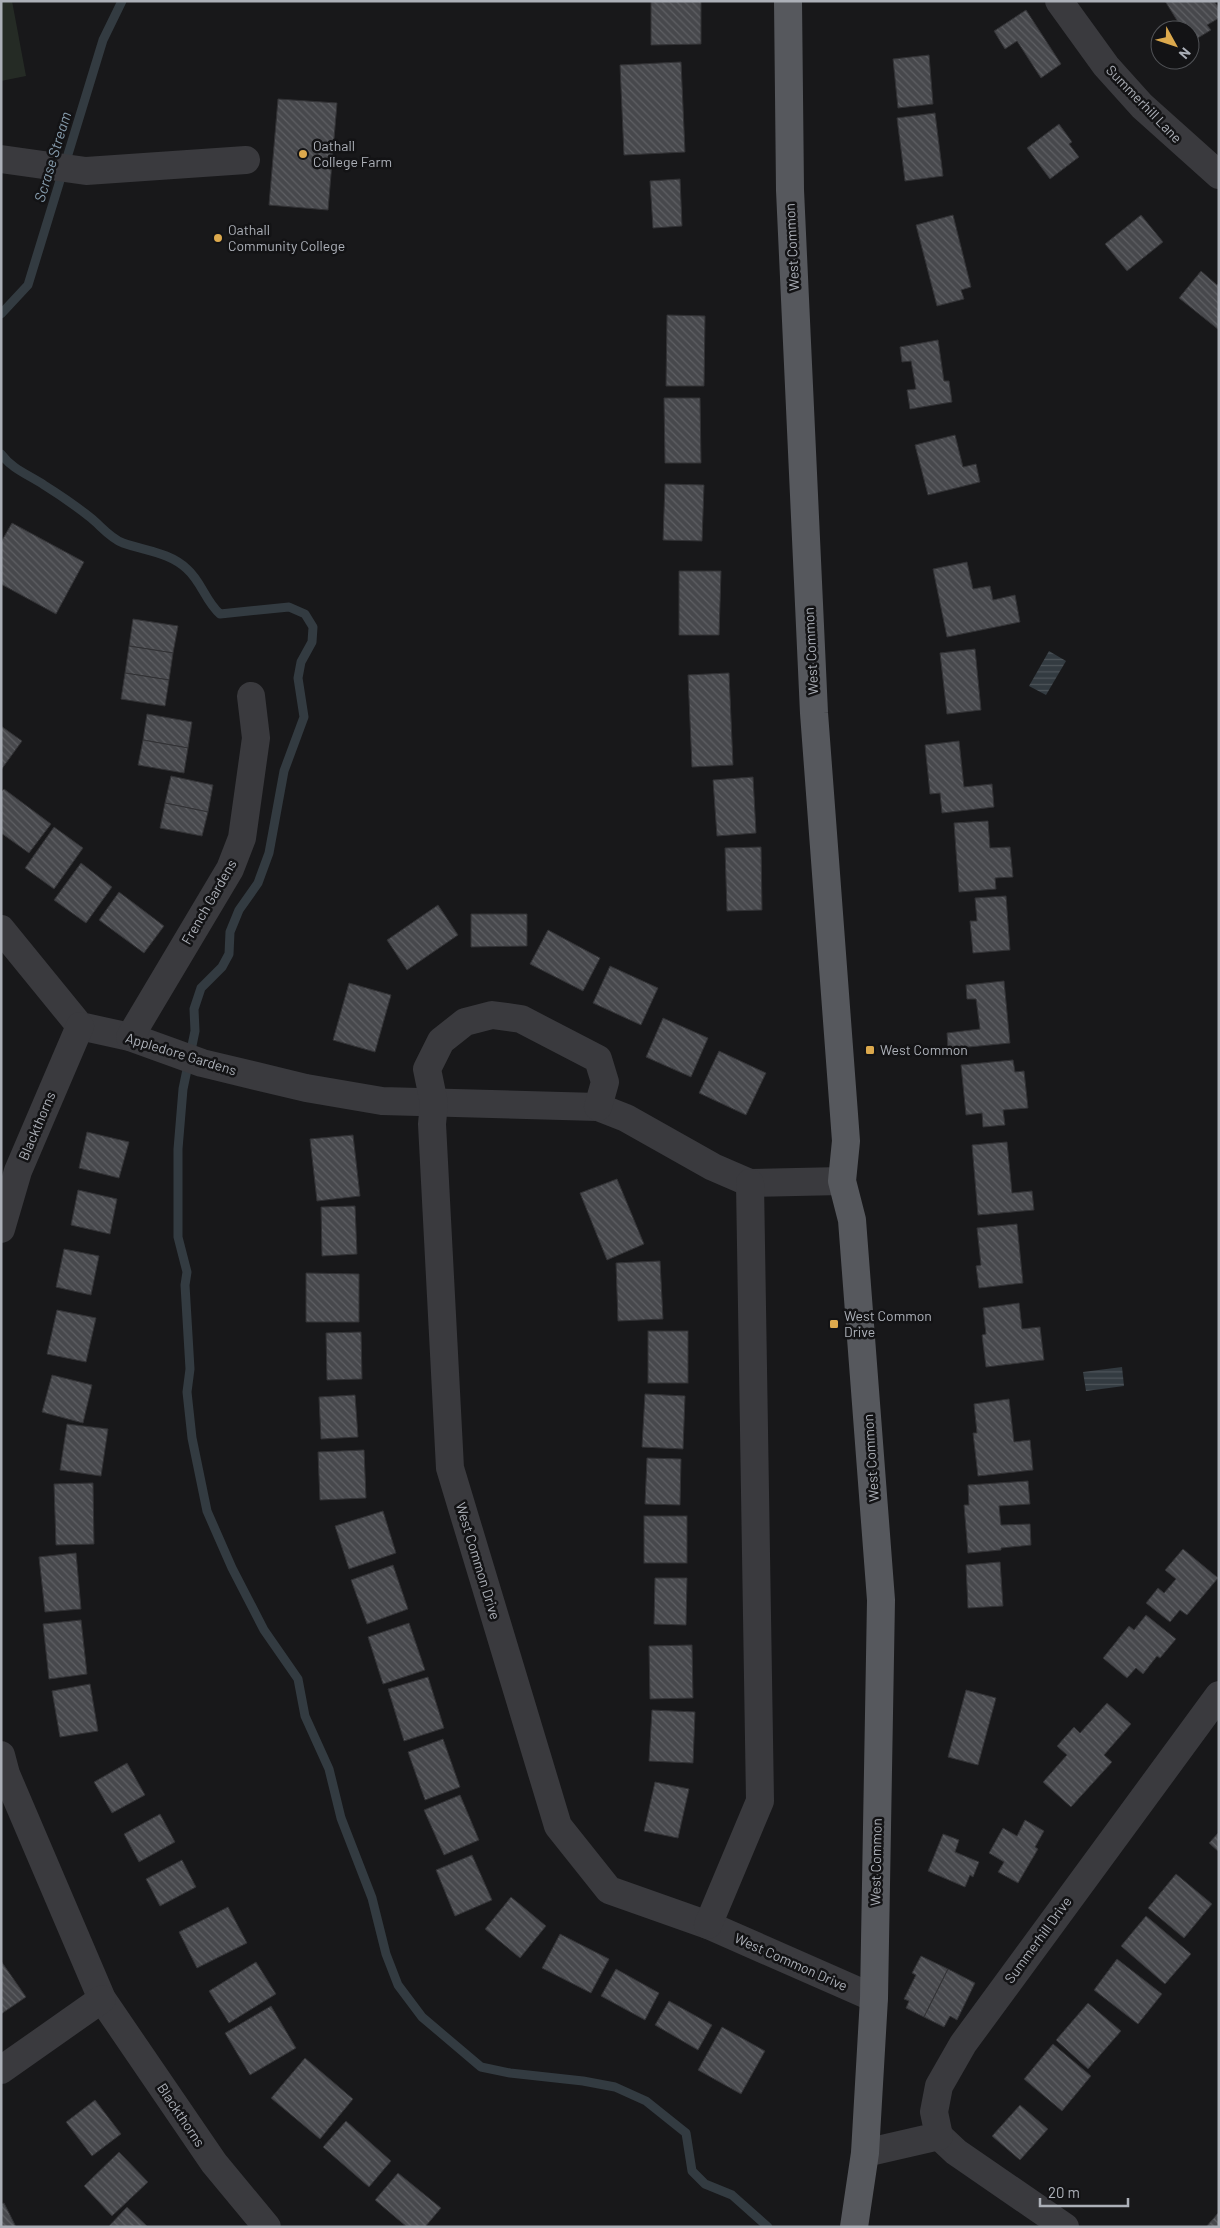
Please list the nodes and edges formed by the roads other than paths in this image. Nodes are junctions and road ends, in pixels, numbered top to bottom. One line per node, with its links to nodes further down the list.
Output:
1 (788, 1): 12 (main road, West Common)
2 (1059, 1): 5 (street, Summerhill Lane)
3 (1, 159): 4 (street)
4 (246, 160)
5 (1219, 175)
6 (251, 696): 9 (street, French Gardens)
7 (1, 929): 8 (street)
8 (80, 1026): 9 (street, Appledore Gardens); 14 (street, Blackthorns)
9 (130, 1037): 10 (street, Appledore Gardens)
10 (434, 1103): 11 (street); 11 (street, West Common Drive); 17 (street, West Common Drive)
11 (598, 1107): 13 (street)
12 (842, 1182): 13 (street); 18 (main road, West Common)
13 (750, 1183): 17 (street)
14 (1, 1229)
15 (1219, 1695): 21 (street, Summerhill Drive)
16 (1, 1755): 19 (street, Blackthorns)
17 (708, 1925): 18 (street, West Common Drive)
18 (874, 1998): 22 (main road, West Common)
19 (102, 1999): 20 (street); 23 (street, Blackthorns)
20 (1, 2070)
21 (940, 2136): 22 (street); 25 (street)
22 (866, 2153): 24 (main road, West Common)
23 (267, 2227)
24 (854, 2227)
25 (1065, 2227)

